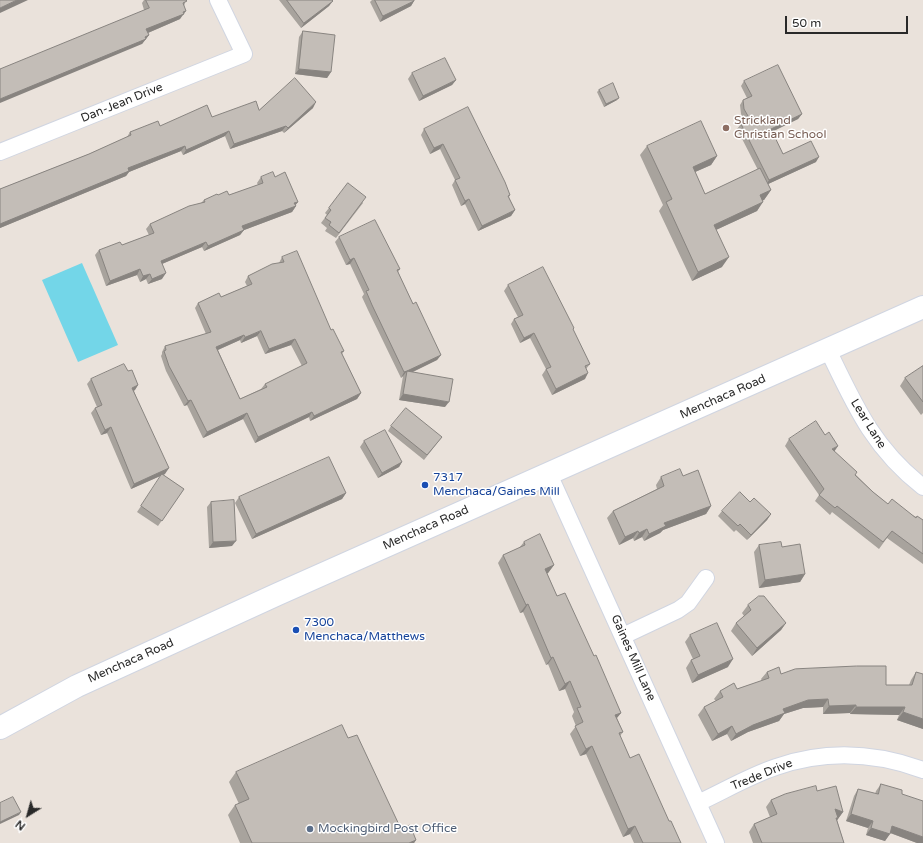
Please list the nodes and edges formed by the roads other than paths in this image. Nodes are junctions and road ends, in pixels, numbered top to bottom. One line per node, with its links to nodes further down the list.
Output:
1 (218, 0): 2 (street, Dan-Jean Drive)
2 (0, 152)
3 (923, 307): 4 (main road, Menchaca Road)
4 (828, 350): 5 (main road, Menchaca Road); 6 (street, Lear Lane)
5 (549, 474): 8 (street, Gaines Mill Lane); 9 (main road, Menchaca Road)
6 (923, 487)
7 (706, 578): 8 (street)
8 (624, 636): 11 (street, Gaines Mill Lane)
9 (0, 728)
10 (923, 770): 11 (street, Trede Drive)
11 (698, 803): 12 (street, Gaines Mill Lane)
12 (716, 843)

